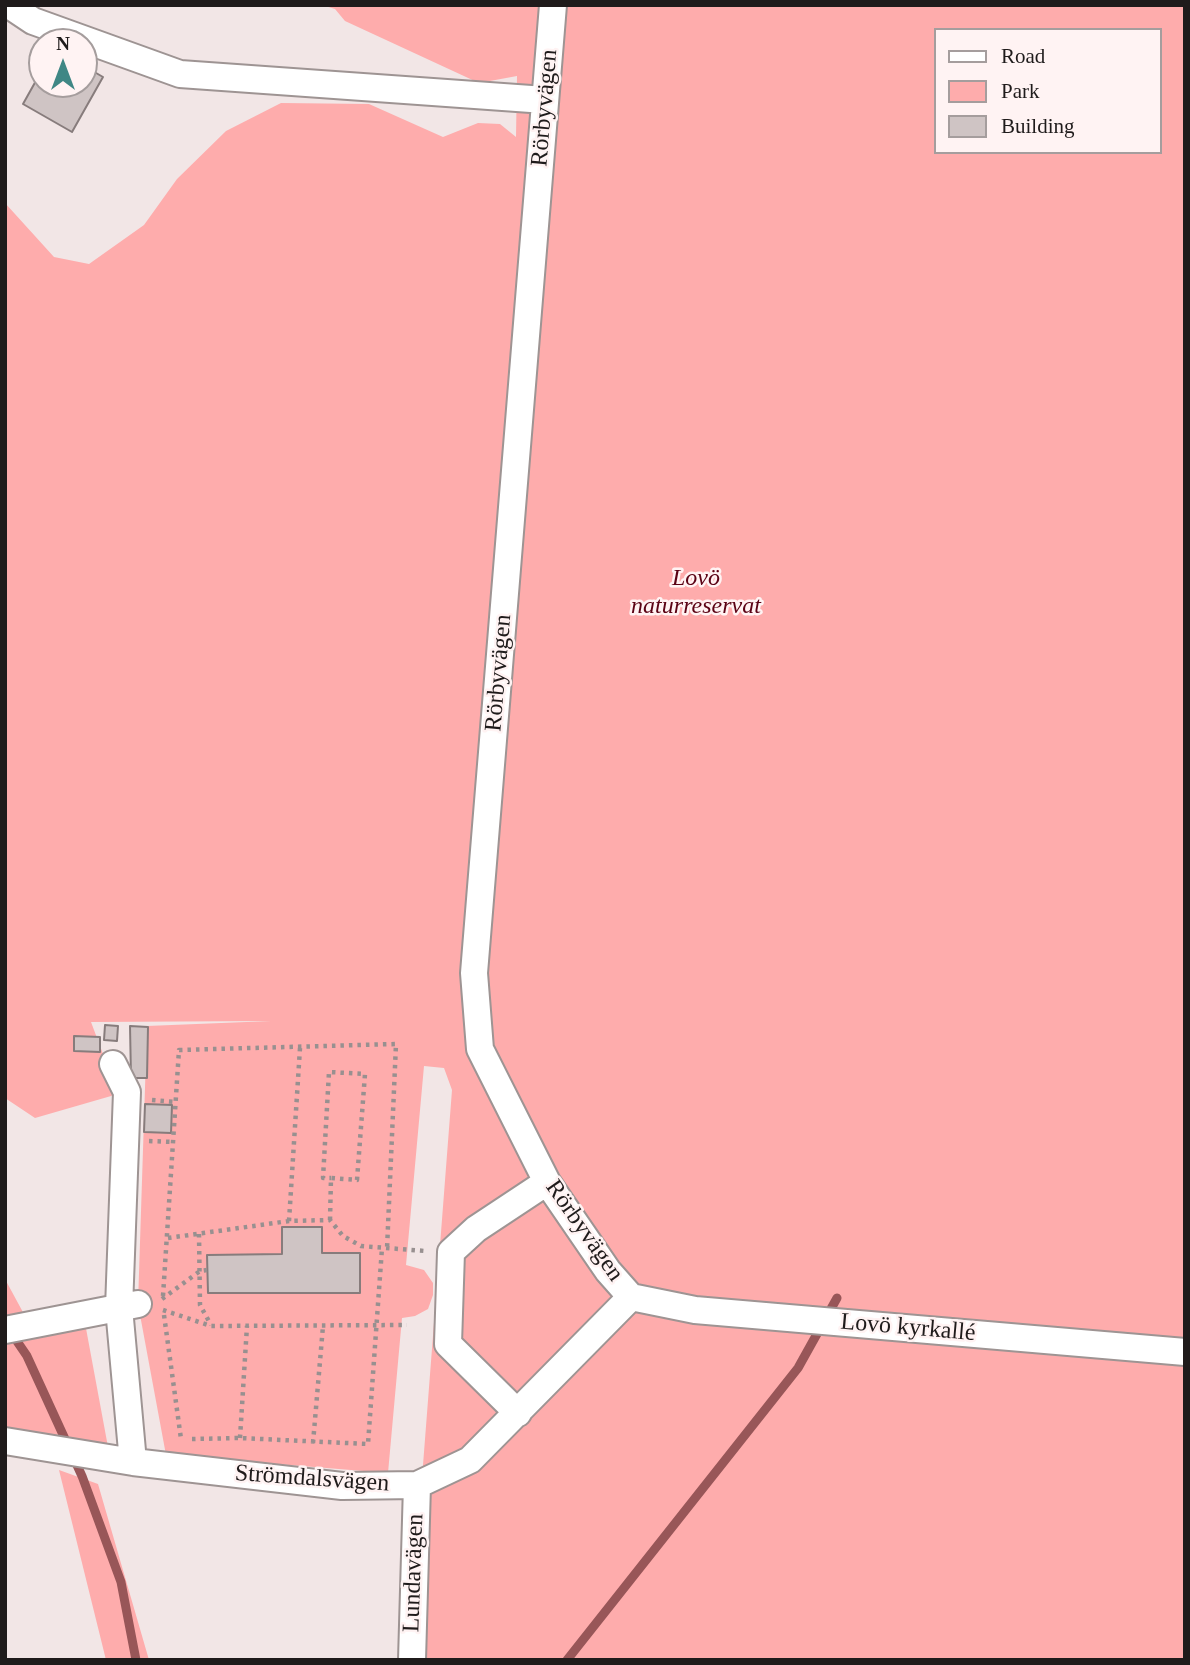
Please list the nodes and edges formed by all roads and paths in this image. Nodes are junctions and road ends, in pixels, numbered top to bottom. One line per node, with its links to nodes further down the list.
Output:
1 (9, 5): 3 (street)
2 (553, 5): 3 (street, Rörbyvägen)
3 (545, 100): 7 (street, Rörbyvägen)
4 (300, 1048): 9 (path); 11 (path); 12 (path)
5 (113, 1064): 17 (street)
6 (331, 1178): 6 (path); 8 (path)
7 (547, 1182): 13 (street); 16 (street, Rörbyvägen)
8 (330, 1220): 9 (path); 12 (path)
9 (289, 1221): 10 (path)
10 (199, 1234): 11 (path); 15 (path)
11 (168, 1238): 17 (path)
12 (385, 1248): 13 (path); 18 (path)
13 (451, 1252): 25 (street)
14 (207, 1270): 15 (path)
15 (200, 1271): 17 (path); 20 (path)
16 (631, 1297): 24 (street, Lovö kyrkallé); 25 (street, Strömdalsvägen)
17 (146, 1305): 20 (path); 23 (street); 26 (path); 29 (street)
18 (376, 1325): 19 (path); 22 (path); 28 (path)
19 (407, 1325)
20 (211, 1326): 21 (path)
21 (247, 1326): 22 (path); 26 (path)
22 (323, 1326): 28 (path)
23 (5, 1330)
24 (1185, 1353)
25 (518, 1413): 30 (street, Strömdalsvägen)
26 (240, 1438): 28 (path)
27 (5, 1441): 29 (street, Strömdalsvägen)
28 (313, 1443)
29 (133, 1462): 30 (street, Strömdalsvägen)
30 (417, 1485): 31 (street, Lundavägen)
31 (412, 1660)

